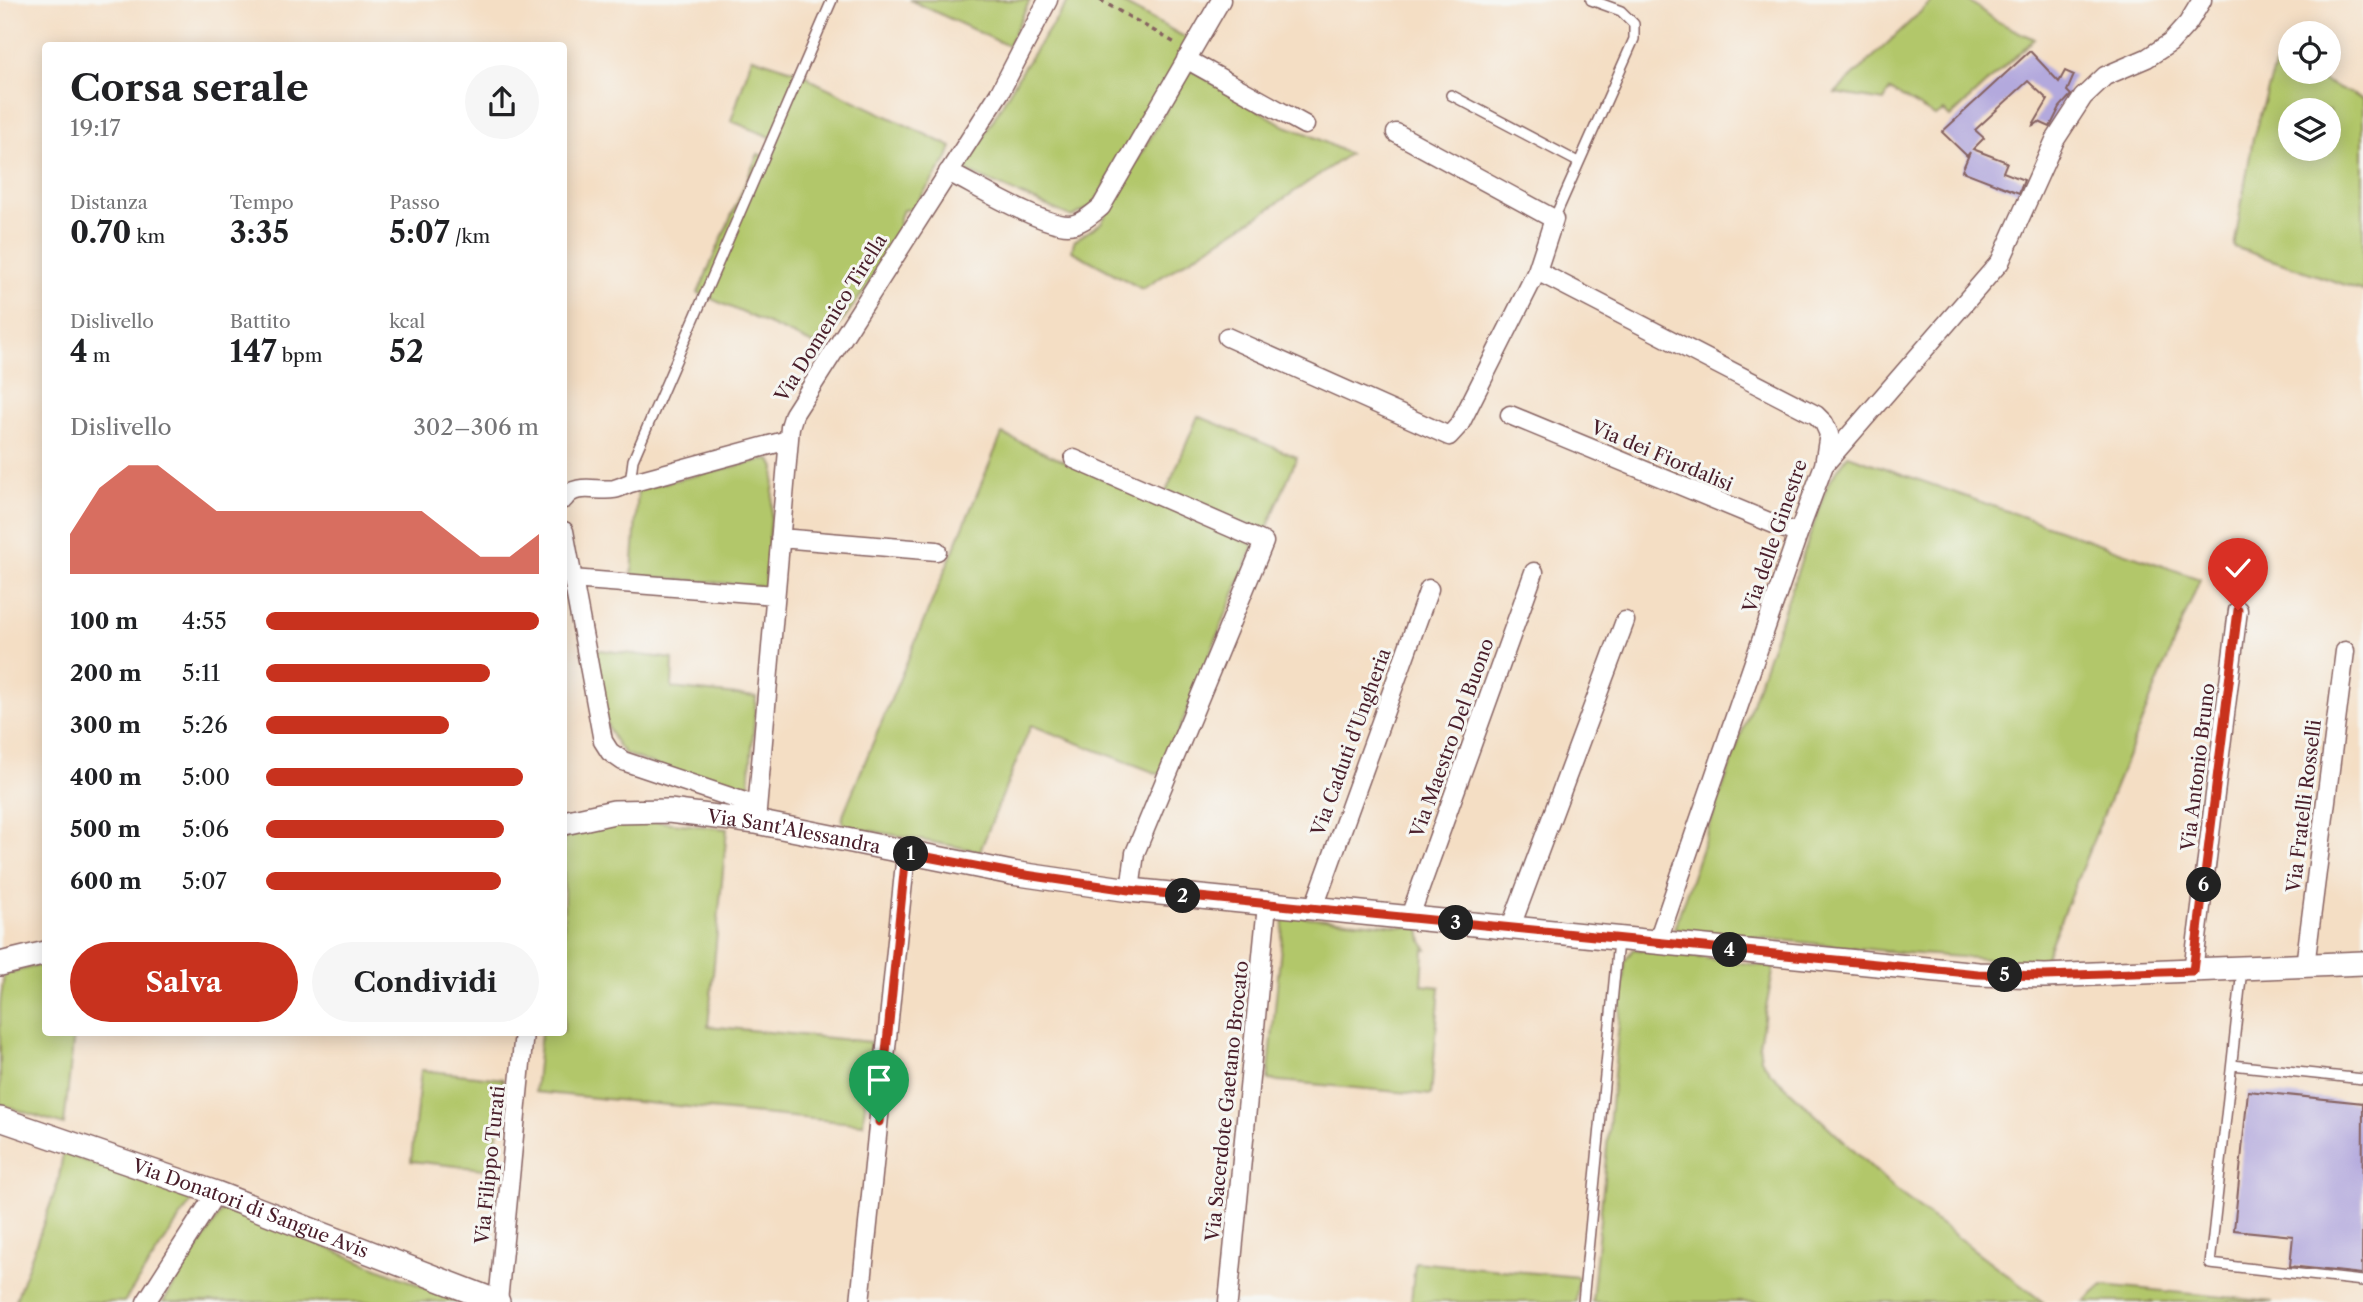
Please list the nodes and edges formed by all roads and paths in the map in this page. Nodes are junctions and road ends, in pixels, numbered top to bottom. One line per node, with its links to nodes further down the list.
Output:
1 (832, 0): 20 (lane)
2 (1048, 0): 12 (street, Via Domenico Tirella)
3 (1100, 0): 7 (path)
4 (1221, 0): 7 (street)
5 (1591, 0): 11 (lane)
6 (2202, 0): 19 (street)
7 (1188, 55): 9 (street); 12 (street)
8 (1451, 95): 11 (lane)
9 (1305, 125)
10 (1396, 133): 13 (street)
11 (1578, 162): 13 (lane)
12 (948, 172): 17 (street, Via Domenico Tirella)
13 (1554, 219): 14 (street)
14 (1537, 271): 15 (street); 19 (street, Via delle Ginestre)
15 (1227, 337)
16 (1510, 415): 22 (street, Via dei Fiordalisi)
17 (788, 440): 20 (street); 23 (street, Via Domenico Tirella)
18 (1074, 459): 36 (street)
19 (1824, 465): 22 (street, Via delle Ginestre)
20 (630, 482): 21 (street)
21 (567, 493)
22 (1798, 534): 42 (street, Via delle Ginestre)
23 (780, 538): 25 (street); 29 (street, Via Domenico Tirella)
24 (567, 549): 27 (street)
25 (937, 551)
26 (1534, 572): 39 (street, Via Maestro Del Buono)
27 (572, 579): 29 (street); 33 (street)
28 (1429, 589): 38 (street, Via Caduti d'Ungheria)
29 (775, 595): 33 (street, Via Domenico Tirella)
30 (2238, 610): 48 (street, Via Antonio Bruno)
31 (1625, 621): 40 (street)
32 (2345, 651): 46 (street, Via Fratelli Rosselli)
33 (757, 814): 34 (street, Via Sant'Alessandra); 35 (street, Via Sant'Alessandra)
34 (567, 822)
35 (906, 853): 36 (street, Via Sant'Alessandra); 57 (street)
36 (1129, 890): 37 (street, Via Sant'Alessandra)
37 (1267, 905): 38 (street, Via Sant'Alessandra); 58 (street, Via Sacerdote Gaetano Brocato)
38 (1313, 910): 39 (street, Via Sant'Alessandra)
39 (1409, 919): 40 (street, Via Sant'Alessandra)
40 (1510, 929): 41 (street, Via Sant'Alessandra)
41 (1618, 939): 42 (street, Via Sant'Alessandra); 59 (lane)
42 (1657, 943): 48 (street, Via Sant'Alessandra)
43 (42, 954): 45 (street)
44 (2363, 963): 46 (street, Via Sant'Alessandra)
45 (0, 964)
46 (2305, 966): 47 (street, Via Sant'Alessandra)
47 (2242, 969): 48 (street, Via Sant'Alessandra); 50 (lane)
48 (2193, 971)
49 (524, 1036): 56 (street, Via Filippo Turati)
50 (2232, 1065): 51 (lane); 54 (lane)
51 (2363, 1079)
52 (0, 1119): 53 (street, Via Donatori di Sangue Avis)
53 (216, 1193): 55 (street); 56 (street, Via Donatori di Sangue Avis)
54 (2363, 1281)
55 (146, 1302)
56 (498, 1302)
57 (860, 1302)
58 (1227, 1302)
59 (1583, 1302)

